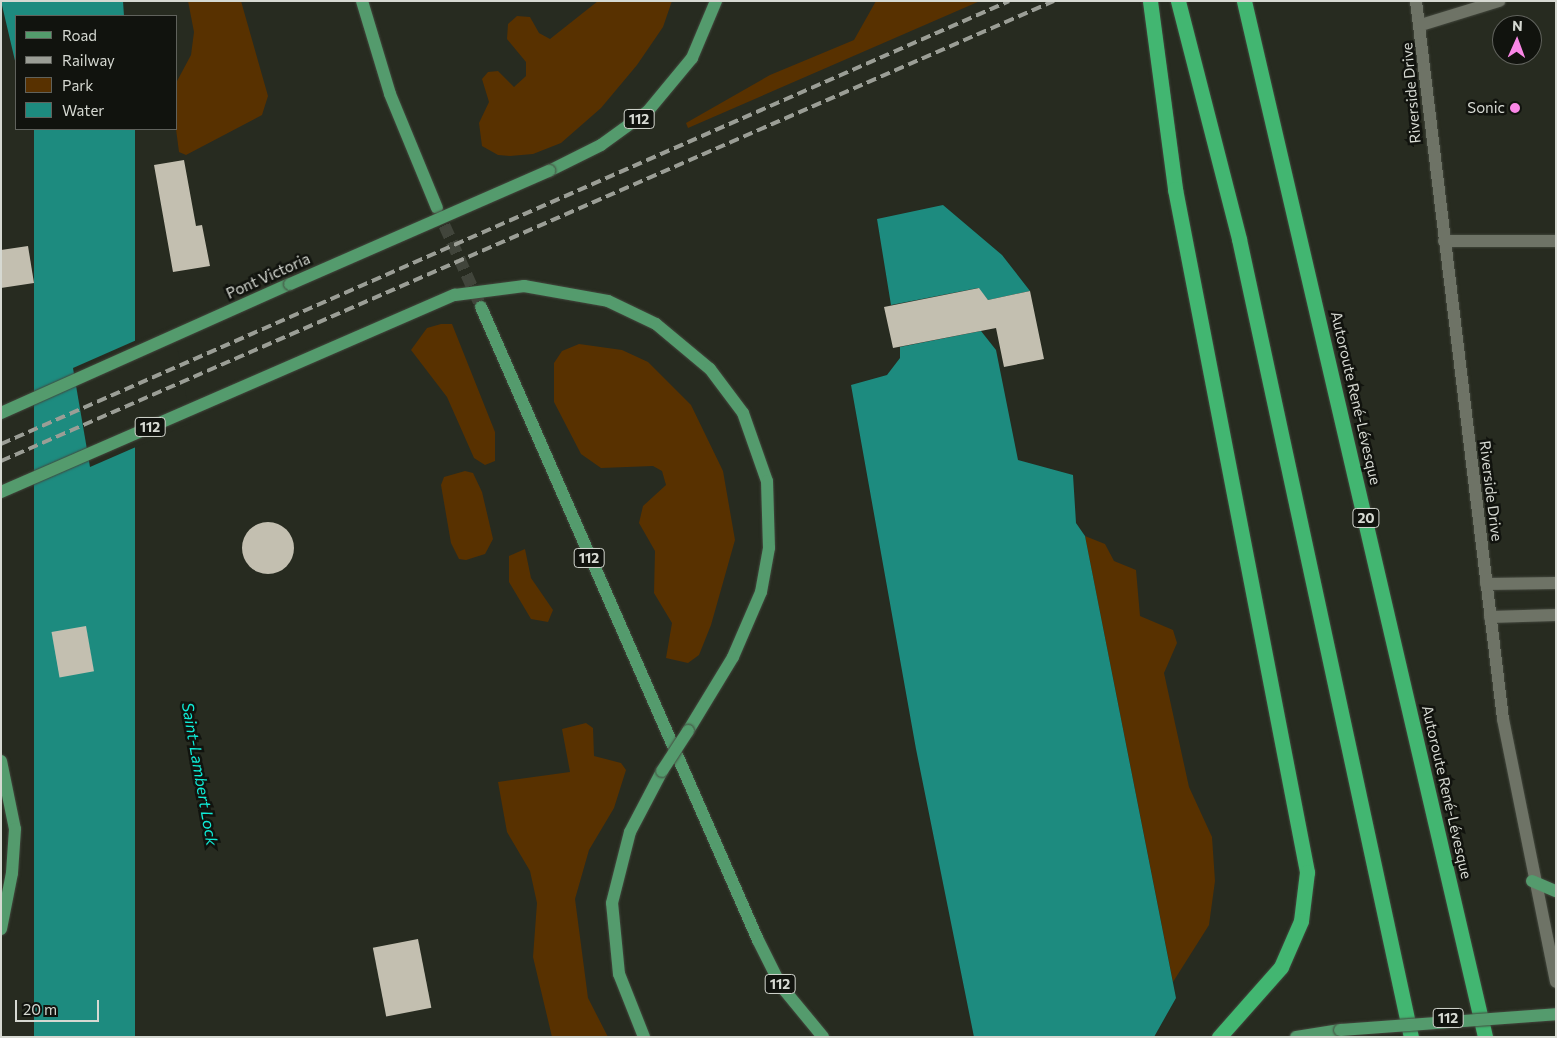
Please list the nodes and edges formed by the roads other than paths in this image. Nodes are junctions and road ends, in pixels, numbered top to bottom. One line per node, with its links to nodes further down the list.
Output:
1 (362, 1): 9 (main road)
2 (716, 1): 13 (main road, Pont Victoria / 112, bridge)
3 (1150, 1): 27 (highway)
4 (1178, 1): 29 (highway)
5 (1244, 1): 30 (highway, Autoroute René-Lévesque / 20)
6 (1416, 1): 8 (street, Riverside Drive)
7 (1499, 1): 8 (street)
8 (1420, 25): 10 (street, Riverside Drive)
9 (437, 208)
10 (1444, 241): 11 (street); 16 (street, Riverside Drive)
11 (1556, 241)
12 (481, 307): 26 (main road, 112)
13 (1, 413)
14 (1, 492): 25 (main road, 112, bridge)
15 (1556, 583): 16 (street)
16 (1486, 584): 18 (street, Riverside Drive)
17 (1556, 615): 18 (street)
18 (1490, 617): 20 (street, Riverside Drive)
19 (1, 761): 22 (main road)
20 (1532, 881): 21 (main road); 23 (street, Riverside Drive)
21 (1556, 891)
22 (1, 929)
23 (1556, 982)
24 (1556, 1014): 28 (main road, 112, bridge)
25 (644, 1037)
26 (823, 1037)
27 (1219, 1037)
28 (1296, 1037)
29 (1411, 1037)
30 (1485, 1037)

